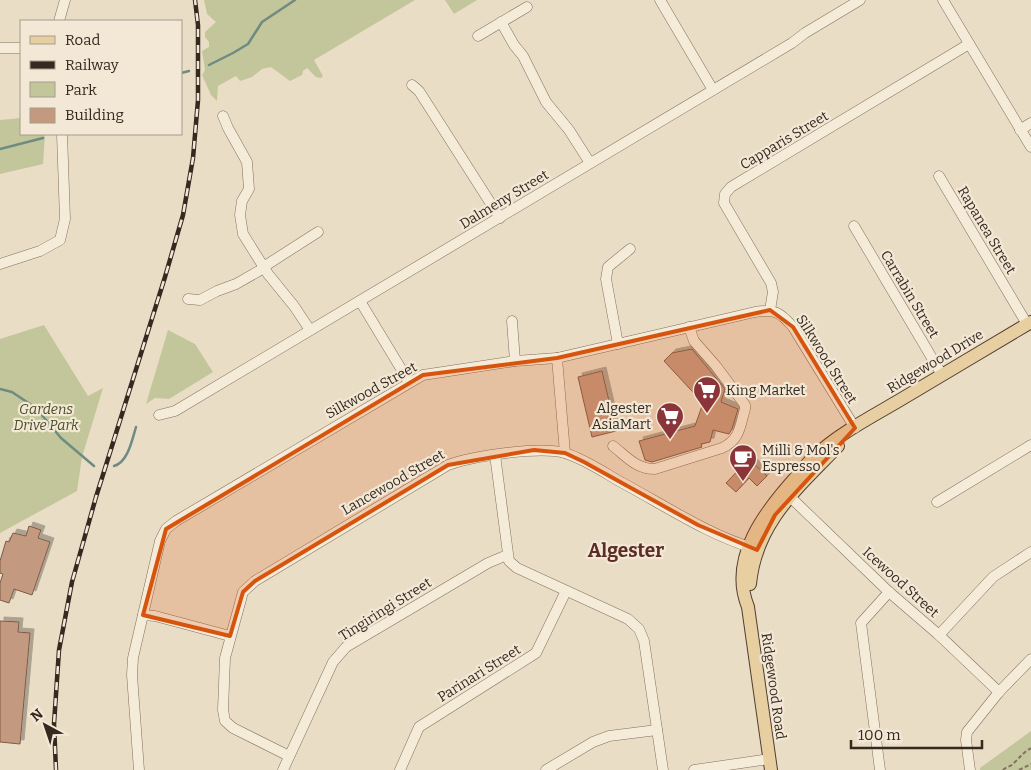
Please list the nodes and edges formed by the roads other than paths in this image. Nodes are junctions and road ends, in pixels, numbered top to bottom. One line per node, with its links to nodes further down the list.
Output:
1 (65, 0): 6 (street)
2 (660, 0): 13 (street)
3 (860, 0): 13 (street, Dalmeny Street)
4 (943, 0): 9 (street)
5 (527, 7): 7 (street)
6 (59, 20)
7 (501, 22): 8 (street); 19 (street)
8 (478, 36)
9 (969, 44): 16 (street); 29 (street, Capparis Street)
10 (0, 48): 11 (street)
11 (20, 48)
12 (412, 85): 21 (street)
13 (713, 90): 19 (street, Dalmeny Street)
14 (223, 116): 26 (street)
15 (1031, 123): 16 (street)
16 (1020, 130): 18 (street)
17 (62, 135): 25 (street)
18 (1031, 147)
19 (590, 163): 21 (street, Dalmeny Street)
20 (939, 176): 31 (street, Rapanea Street)
21 (500, 218): 28 (street, Dalmeny Street)
22 (854, 226): 37 (street, Carrabin Street)
23 (318, 232): 26 (street)
24 (630, 249): 34 (street)
25 (0, 264)
26 (264, 268): 27 (street); 33 (street)
27 (188, 299)
28 (360, 301): 33 (street, Dalmeny Street); 38 (street)
29 (770, 310): 32 (street, Silkwood Street); 40 (street, Silkwood Street)
30 (512, 321): 36 (street)
31 (1029, 323): 37 (main road, Ridgewood Drive)
32 (689, 327): 34 (street, Silkwood Street); 42 (street)
33 (310, 330): 39 (street, Dalmeny Street)
34 (618, 344): 35 (street, Silkwood Street)
35 (557, 358): 36 (street, Silkwood Street); 43 (street)
36 (516, 361): 38 (street, Silkwood Street)
37 (942, 375): 40 (main road, Ridgewood Drive)
38 (408, 382): 53 (street, Silkwood Street)
39 (159, 415)
40 (855, 428): 45 (main road, Ridgewood Drive)
41 (1031, 445): 46 (street)
42 (613, 446)
43 (565, 453): 44 (street, Lancewood Street); 47 (street, Lancewood Street)
44 (495, 455): 48 (street); 55 (street, Lancewood Street)
45 (787, 494): 47 (main road, Ridgewood Drive); 51 (street, Icewood Street)
46 (937, 502)
47 (753, 548): 52 (main road, Ridgewood Drive)
48 (507, 551): 50 (street); 59 (street, Tingiringi Street)
49 (1031, 552): 54 (street)
50 (566, 591): 58 (street); 63 (street, Parinari Street)
51 (889, 592): 54 (street, Icewood Street); 67 (street)
52 (748, 607): 60 (main road, Ridgewood Road)
53 (143, 615): 55 (street); 61 (street, Silkwood Street)
54 (939, 635): 57 (street, Icewood Street)
55 (230, 636): 59 (street, Lancewood Street)
56 (1031, 659): 57 (street)
57 (999, 692): 68 (street)
58 (657, 730): 64 (street); 65 (street)
59 (288, 756): 62 (street, Tingiringi Street)
60 (770, 764): 66 (street)
61 (139, 770)
62 (283, 770)
63 (400, 770)
64 (546, 770)
65 (664, 770)
66 (694, 770)
67 (880, 770)
68 (970, 770)

